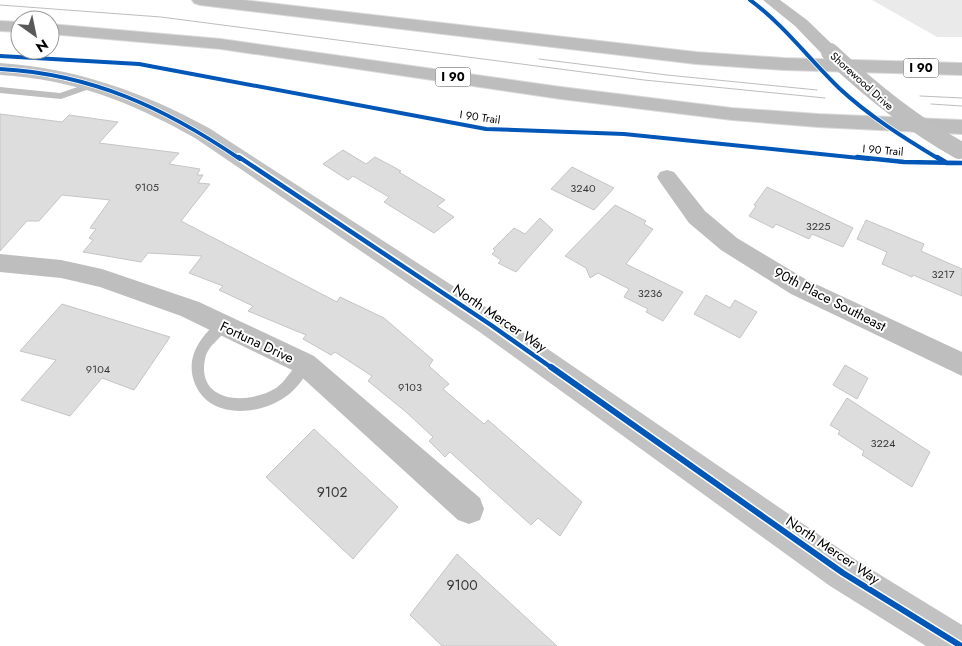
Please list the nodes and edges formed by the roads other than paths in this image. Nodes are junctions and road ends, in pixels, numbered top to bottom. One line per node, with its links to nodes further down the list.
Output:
1 (200, 0): 5 (highway, I 90)
2 (770, 0): 9 (street, Shorewood Drive, bridge)
3 (60, 30): 8 (highway, I 90)
4 (0, 69): 6 (street, North Mercer Way)
5 (962, 70)
6 (95, 84): 7 (lane); 16 (street, North Mercer Way)
7 (0, 90)
8 (962, 126)
9 (961, 150)
10 (667, 177): 14 (street, 90th Place Southeast)
11 (0, 263): 12 (street, Fortuna Drive)
12 (223, 326): 13 (street, Fortuna Drive); 13 (lane)
13 (305, 364): 15 (street, Fortuna Drive)
14 (962, 364)
15 (469, 509)
16 (961, 646)

